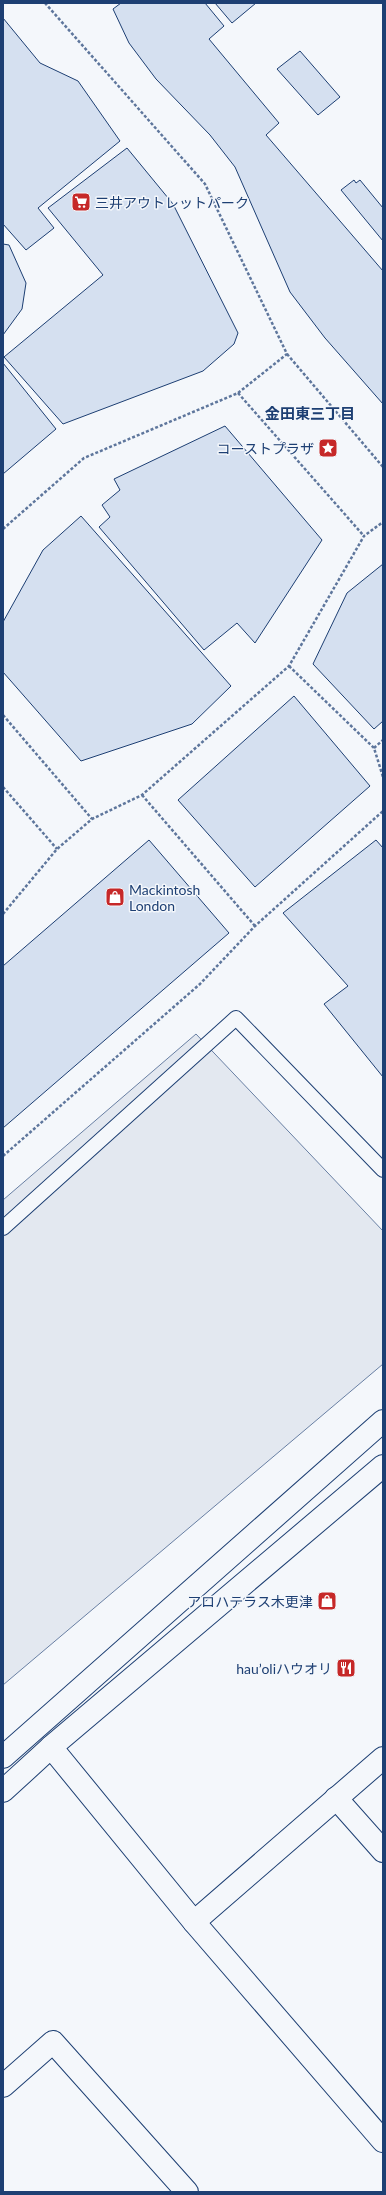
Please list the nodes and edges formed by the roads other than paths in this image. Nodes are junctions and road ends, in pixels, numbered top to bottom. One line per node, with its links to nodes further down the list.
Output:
1 (383, 1170): 2 (lane)
2 (3, 1228)
3 (383, 1421): 6 (street)
4 (383, 1466): 5 (street)
5 (50, 1747): 8 (street); 11 (street)
6 (3, 1757)
7 (383, 1758): 9 (street)
8 (3, 1790)
9 (336, 1798): 10 (street); 11 (street)
10 (383, 1851)
11 (194, 1922): 13 (street)
12 (3, 2086): 14 (street)
13 (383, 2142)
14 (187, 2192)

